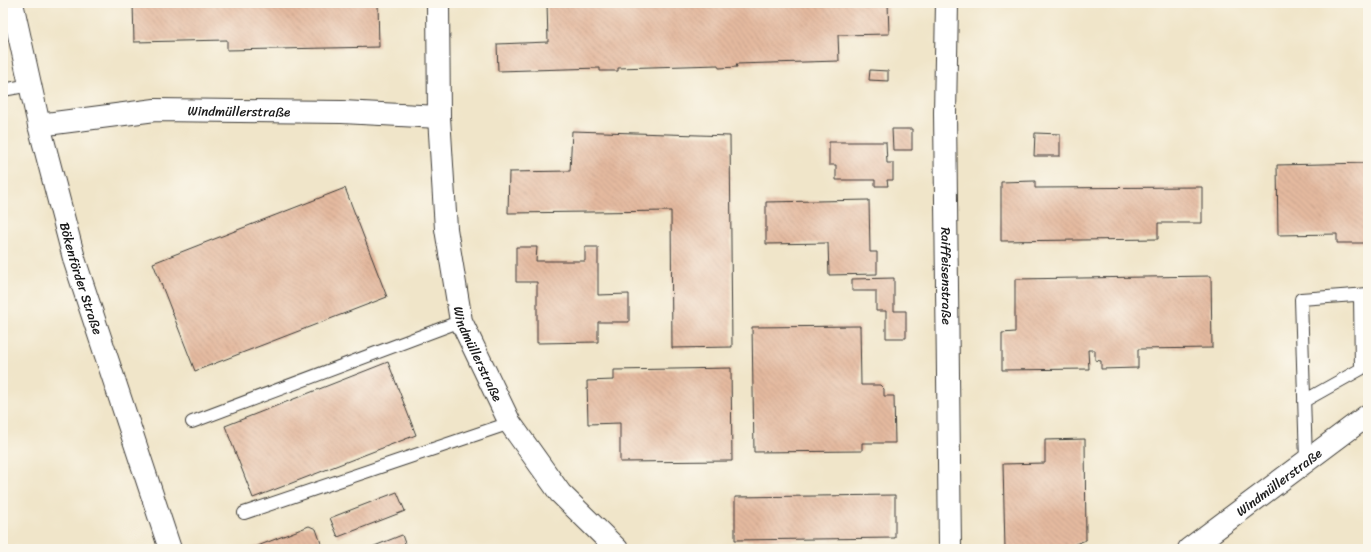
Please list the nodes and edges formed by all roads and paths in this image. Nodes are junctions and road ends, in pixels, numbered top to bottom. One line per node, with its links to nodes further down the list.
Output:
1 (12, 3): 4 (street, Bökenförder Straße)
2 (438, 3): 6 (street)
3 (947, 3): 18 (street, Raiffeisenstraße)
4 (30, 84): 5 (lane); 7 (street, Bökenförder Straße)
5 (3, 90)
6 (439, 109): 7 (street, Windmüllerstraße); 9 (street, Windmüllerstraße)
7 (39, 125): 16 (street, Bökenförder Straße)
8 (1364, 295): 10 (lane); 10 (lane)
9 (461, 321): 12 (lane); 13 (street, Windmüllerstraße)
10 (1304, 401): 14 (lane)
11 (1368, 415): 14 (street, Windmüllerstraße)
12 (192, 422)
13 (510, 423): 15 (lane); 17 (street, Windmüllerstraße)
14 (1306, 461): 19 (street, Windmüllerstraße)
15 (244, 513)
16 (170, 549)
17 (617, 549)
18 (950, 549)
19 (1189, 549)

